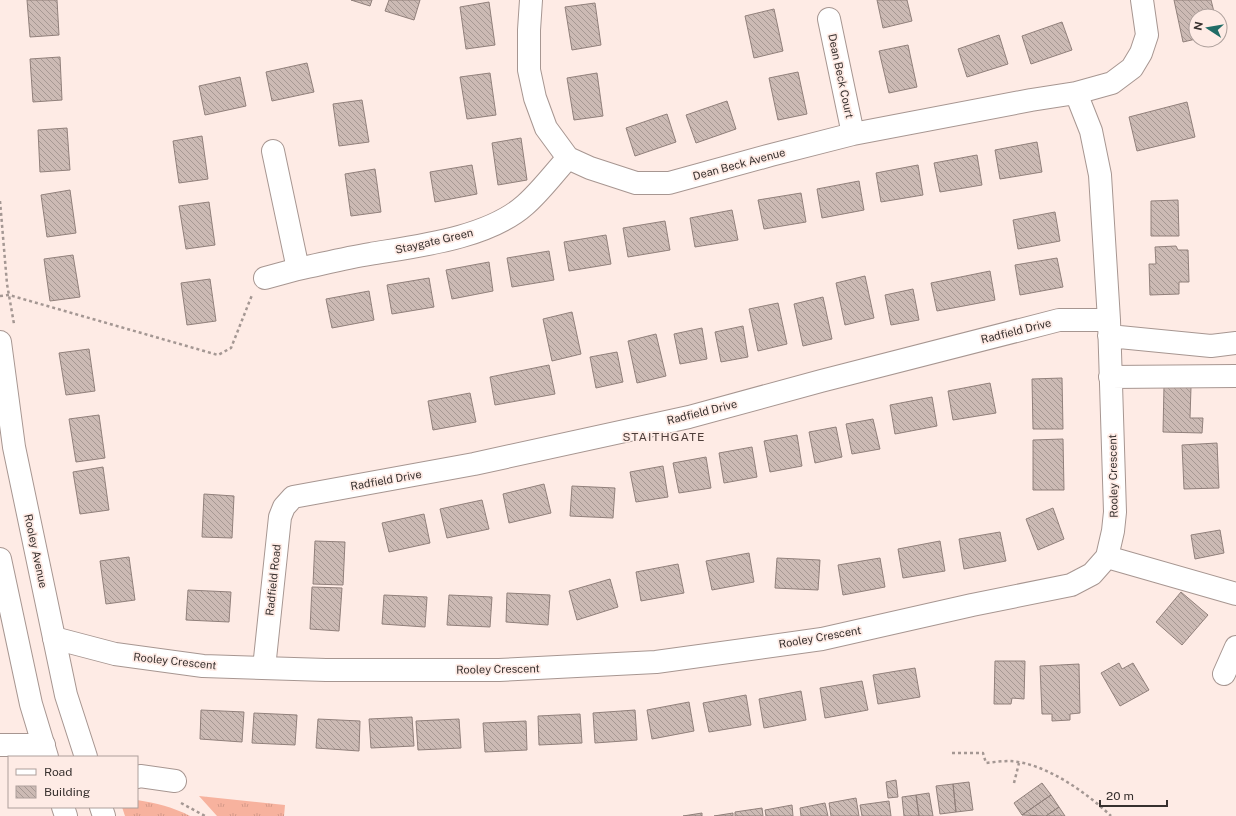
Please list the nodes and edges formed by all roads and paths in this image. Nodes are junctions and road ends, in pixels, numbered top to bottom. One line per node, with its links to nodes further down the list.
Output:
1 (531, 0): 7 (main road, Dean Beck Avenue)
2 (1142, 0): 4 (main road, Dean Beck Avenue)
3 (829, 18): 5 (main road, Dean Beck Court)
4 (1076, 93): 5 (main road, Dean Beck Avenue); 11 (main road, Rooley Crescent)
5 (853, 134): 7 (main road, Dean Beck Avenue)
6 (273, 151): 8 (main road)
7 (568, 158): 8 (main road, Staygate Green)
8 (298, 269): 9 (main road, Staygate Green)
9 (265, 278): 10 (path)
10 (0, 296)
11 (1109, 328): 13 (main road, Radfield Drive); 15 (main road, Rooley Crescent); 16 (main road, Radfield Drive)
12 (0, 342): 20 (main road, Rooley Avenue)
13 (1236, 343)
14 (1236, 376): 15 (main road)
15 (1110, 377): 17 (main road, Rooley Crescent)
16 (293, 497): 22 (main road, Radfield Road)
17 (1107, 557): 19 (main road); 22 (main road, Rooley Crescent)
18 (0, 558): 25 (main road)
19 (1236, 594)
20 (54, 638): 22 (main road, Rooley Crescent); 27 (main road, Rooley Avenue)
21 (1236, 646): 23 (main road)
22 (264, 668)
23 (1224, 674)
24 (0, 745): 25 (main road)
25 (46, 751)
26 (952, 753): 28 (path)
27 (86, 756)
28 (1019, 763): 31 (path); 32 (path)
29 (138, 777): 30 (main road)
30 (175, 781)
31 (1014, 783)
32 (1110, 816)

